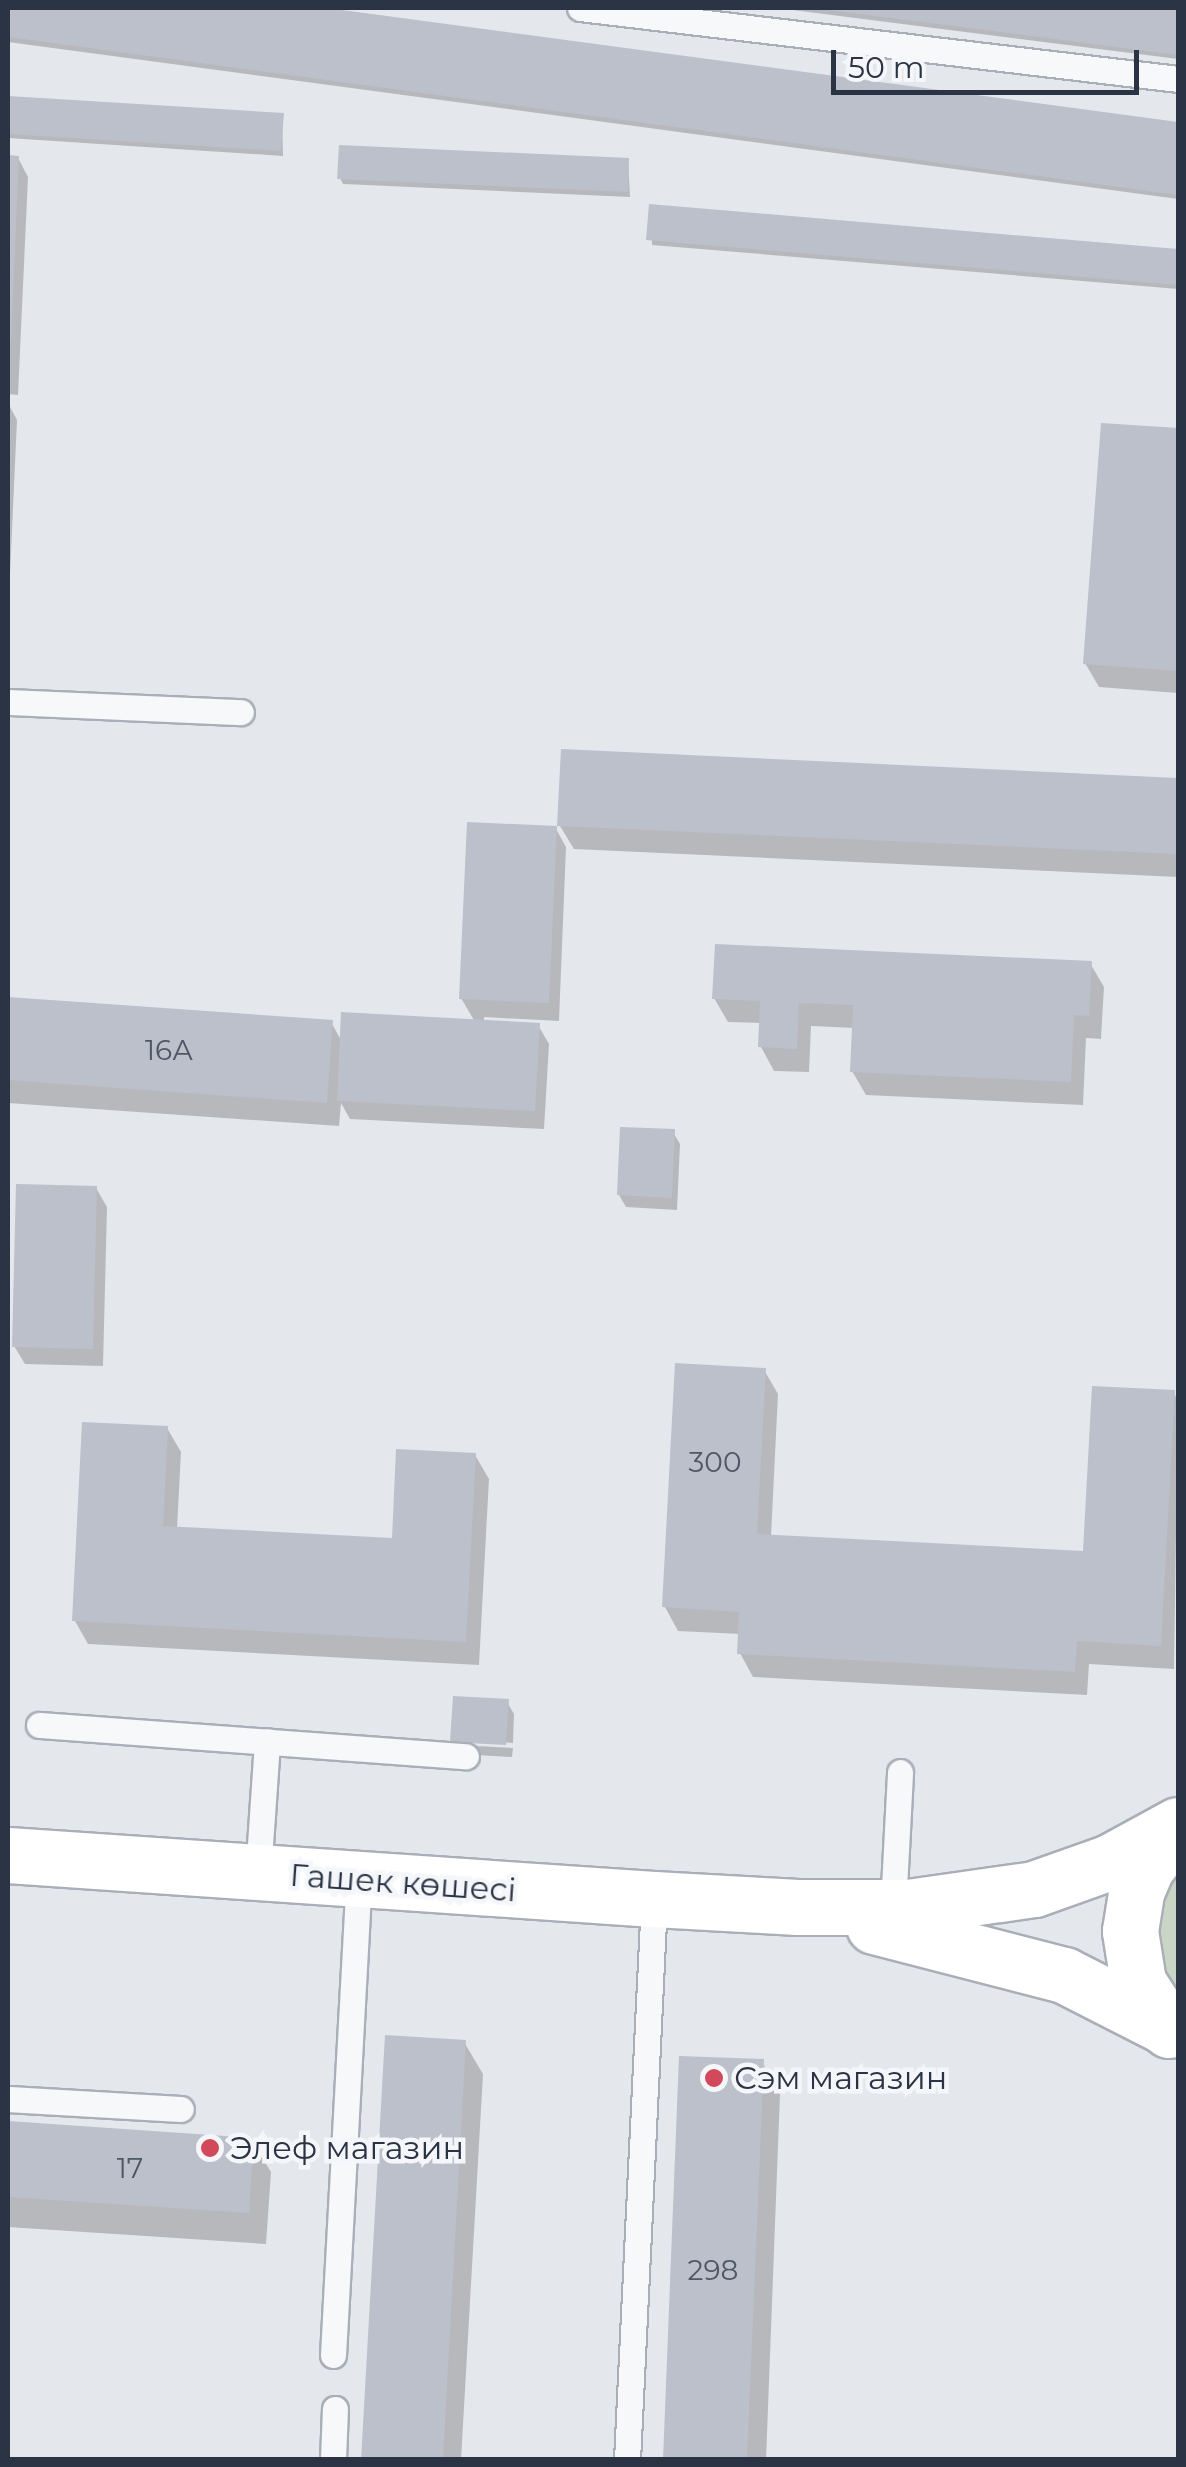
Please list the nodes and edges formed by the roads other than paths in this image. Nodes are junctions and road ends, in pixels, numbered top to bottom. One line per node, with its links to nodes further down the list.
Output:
1 (580, 8): 2 (lane)
2 (1178, 79)
3 (8, 702): 4 (lane)
4 (241, 712)
5 (39, 1725): 6 (lane)
6 (268, 1741): 7 (lane); 11 (lane)
7 (466, 1756)
8 (900, 1772): 15 (lane)
9 (1178, 1826): 15 (main road, Гашек көшесі); 16 (main road)
10 (8, 1854): 11 (main road, Гашек көшесі)
11 (258, 1874): 12 (main road, Гашек көшесі)
12 (360, 1881): 13 (main road, Гашек көшесі); 19 (lane)
13 (654, 1899): 14 (main road, Гашек көшесі); 22 (lane)
14 (798, 1908): 15 (main road, Гашек көшесі); 16 (main road, Гашек көшесі)
15 (892, 1908)
16 (1172, 2033)
17 (8, 2098): 18 (lane)
18 (181, 2110)
19 (332, 2354)
20 (335, 2409): 21 (lane)
21 (332, 2460)
22 (627, 2460)

